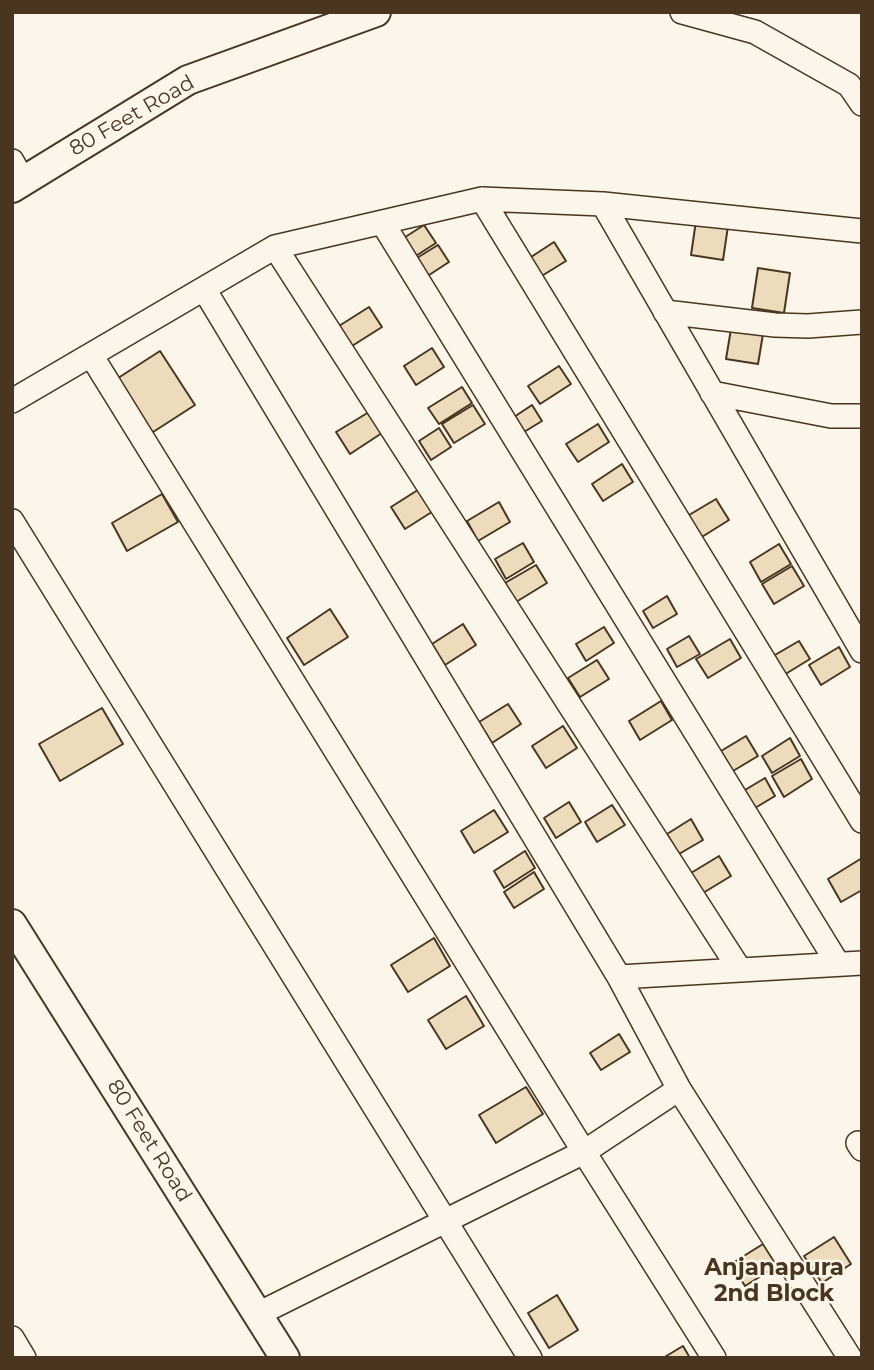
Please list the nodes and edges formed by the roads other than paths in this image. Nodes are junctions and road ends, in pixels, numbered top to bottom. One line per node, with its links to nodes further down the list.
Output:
1 (376, 12): 4 (street, 80 Feet Road)
2 (682, 12): 3 (street)
3 (862, 104)
4 (16, 177)
5 (482, 199): 6 (street); 7 (street); 19 (street)
6 (603, 204): 8 (street); 11 (street)
7 (382, 222): 9 (street); 22 (street)
8 (862, 231)
9 (275, 247): 10 (street); 23 (street)
10 (204, 289): 13 (street); 24 (street)
11 (665, 312): 12 (street); 14 (street)
12 (862, 322)
13 (91, 355): 15 (street); 26 (street)
14 (712, 393): 16 (street); 18 (street)
15 (12, 401)
16 (862, 416)
17 (12, 521): 27 (street)
18 (861, 649)
19 (862, 821)
20 (12, 924): 28 (street, 80 Feet Road)
21 (862, 963): 22 (street)
22 (838, 964): 23 (street)
23 (740, 970): 24 (street)
24 (619, 978): 25 (street)
25 (679, 1089): 26 (street); 34 (street)
26 (584, 1152): 27 (street); 33 (street)
27 (446, 1221): 28 (street); 32 (street)
28 (258, 1314): 31 (street, 80 Feet Road)
29 (12, 1338): 30 (street)
30 (24, 1358)
31 (285, 1358)
32 (530, 1358)
33 (714, 1358)
34 (850, 1358)

